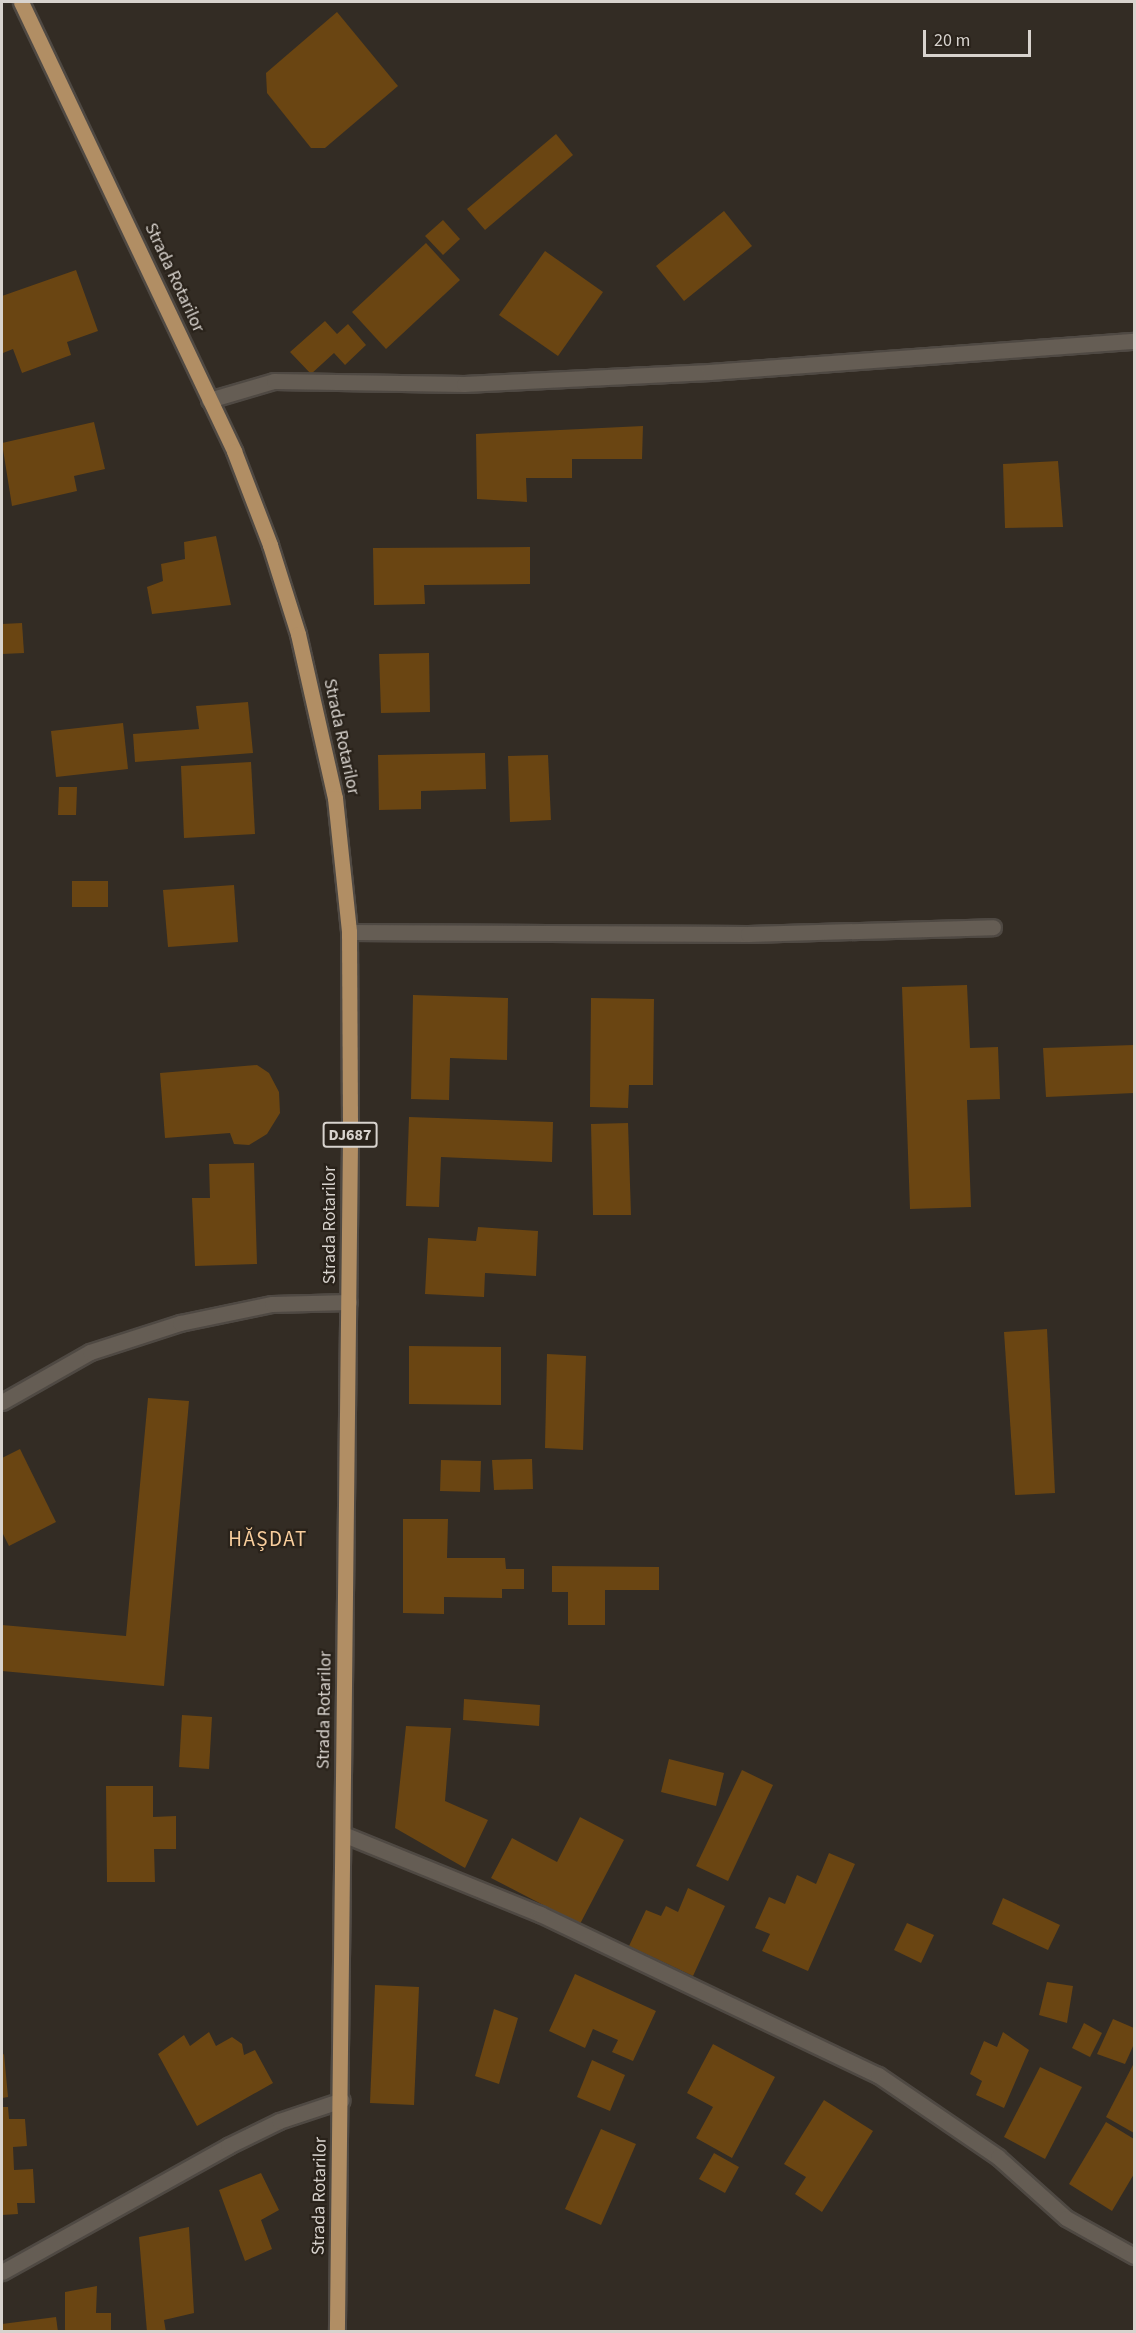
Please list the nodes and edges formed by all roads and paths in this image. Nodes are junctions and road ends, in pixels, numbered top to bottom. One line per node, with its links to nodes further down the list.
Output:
1 (21, 2): 3 (main road, Strada Rotarilor / DJ687)
2 (1134, 341): 3 (street)
3 (209, 400): 5 (main road, Strada Rotarilor / DJ687)
4 (993, 927): 5 (street)
5 (349, 932): 6 (main road, Strada Rotarilor / DJ687)
6 (349, 1302): 7 (street); 8 (main road, Strada Rotarilor / DJ687)
7 (2, 1402)
8 (343, 1834): 9 (main road, Strada Rotarilor / DJ687); 10 (street)
9 (342, 2100): 11 (street); 12 (main road, Strada Rotarilor / DJ687)
10 (1134, 2256)
11 (2, 2272)
12 (337, 2331)

